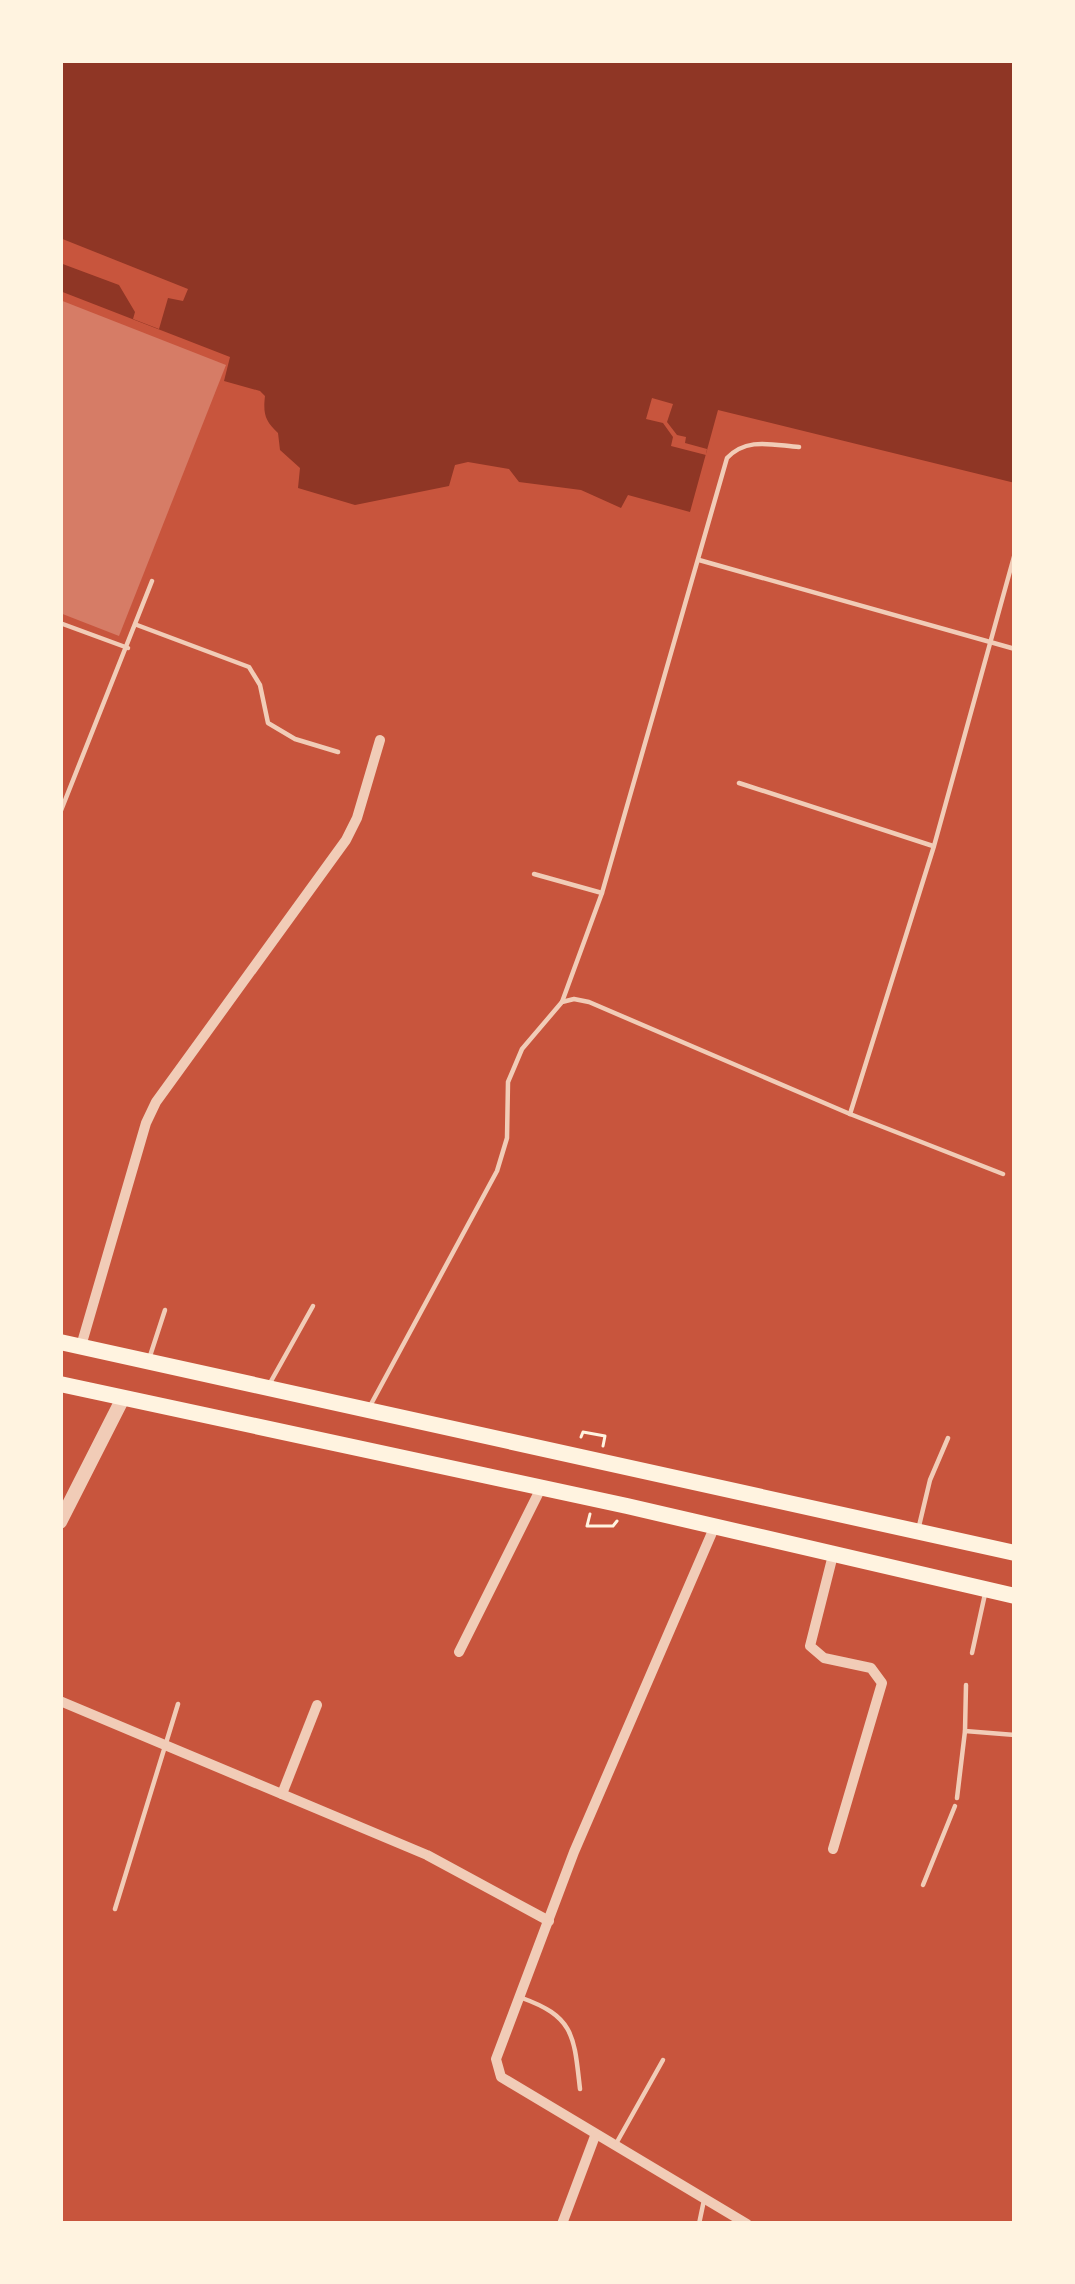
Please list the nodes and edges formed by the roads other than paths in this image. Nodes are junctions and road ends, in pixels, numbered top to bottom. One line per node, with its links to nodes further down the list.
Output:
1 (799, 447): 3 (lane)
2 (1015, 553): 7 (lane)
3 (699, 560): 7 (lane); 16 (lane)
4 (152, 581): 6 (lane)
5 (60, 623): 8 (lane)
6 (136, 625): 8 (lane); 11 (lane)
7 (990, 641): 9 (lane); 14 (lane)
8 (128, 648): 13 (lane)
9 (1015, 649)
10 (380, 740): 23 (street)
11 (338, 752)
12 (739, 783): 14 (lane)
13 (60, 813)
14 (934, 846): 18 (lane)
15 (534, 874): 16 (lane)
16 (602, 893): 17 (lane)
17 (562, 1002): 18 (lane); 28 (lane)
18 (850, 1114): 19 (lane)
19 (1004, 1174)
20 (313, 1306): 26 (lane)
21 (165, 1310): 24 (lane)
22 (60, 1342): 23 (main road)
23 (81, 1346): 24 (main road)
24 (148, 1361): 26 (main road)
25 (60, 1384): 27 (main road)
26 (267, 1388): 28 (main road)
27 (123, 1398): 30 (main road); 31 (street)
28 (367, 1412): 33 (main road)
29 (948, 1438): 33 (lane)
30 (541, 1488): 32 (main road); 38 (street)
31 (60, 1522)
32 (714, 1528): 35 (main road); 51 (street)
33 (917, 1531): 34 (main road)
34 (1015, 1553)
35 (833, 1555): 36 (main road); 48 (street)
36 (986, 1589): 37 (main road); 39 (lane)
37 (1015, 1596)
38 (459, 1652)
39 (972, 1653)
40 (966, 1685): 44 (lane)
41 (60, 1702): 46 (street)
42 (178, 1704): 46 (lane)
43 (317, 1705): 47 (street)
44 (965, 1732): 45 (lane); 49 (lane)
45 (1015, 1735)
46 (166, 1747): 47 (street); 50 (lane)
47 (282, 1794): 51 (street)
48 (833, 1849)
49 (923, 1885)
50 (115, 1910)
51 (549, 1921): 52 (street)
52 (518, 1996): 54 (lane); 55 (street)
53 (663, 2060): 56 (lane)
54 (580, 2089)
55 (596, 2135): 56 (street); 58 (street)
56 (614, 2146): 57 (street)
57 (704, 2199): 59 (lane); 60 (street)
58 (562, 2224)
59 (699, 2224)
60 (747, 2224)

